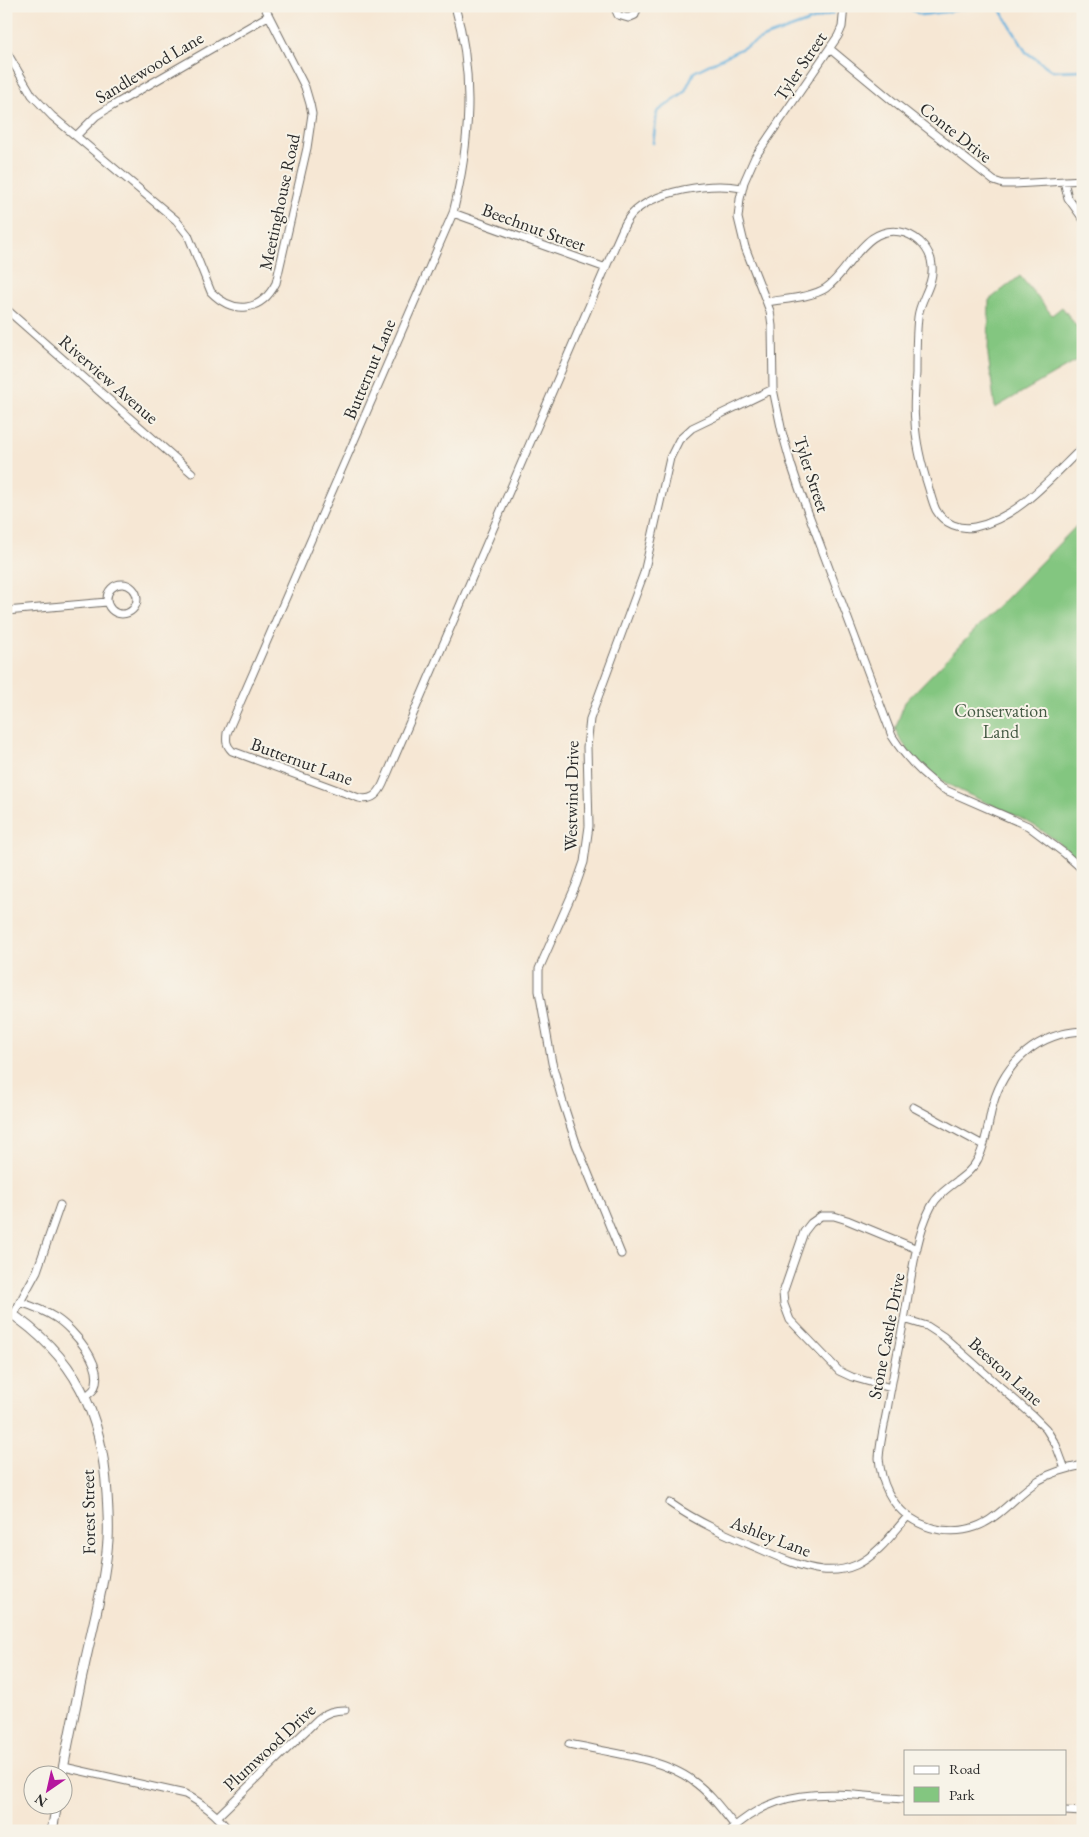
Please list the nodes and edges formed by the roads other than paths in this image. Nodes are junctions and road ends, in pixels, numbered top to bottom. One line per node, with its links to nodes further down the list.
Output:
1 (264, 6): 6 (street, Meetinghouse Road)
2 (455, 6): 13 (street, Butternut Lane)
3 (614, 6): 4 (street)
4 (638, 6)
5 (844, 6): 7 (street, Tyler Street)
6 (268, 16): 9 (street, Sandlewood Lane); 9 (street, Meetinghouse Road)
7 (830, 49): 11 (street, Conte Drive); 12 (street, Tyler Street)
8 (6, 51): 9 (street, Meetinghouse Road)
9 (76, 136)
10 (1083, 180): 11 (street, Conte Drive)
11 (1064, 181): 14 (street)
12 (742, 188): 15 (street, Butternut Lane); 16 (street, Tyler Street)
13 (453, 213): 15 (street, Beechnut Street); 15 (street, Butternut Lane)
14 (1083, 219)
15 (606, 268)
16 (768, 302): 18 (street, Tyler Street); 19 (street)
17 (6, 309): 20 (street, Riverview Avenue)
18 (774, 388): 23 (street, Tyler Street); 29 (street, Westwind Drive)
19 (1083, 447)
20 (192, 473)
21 (107, 602): 21 (street); 22 (street)
22 (6, 611)
23 (1083, 870)
24 (1083, 1031): 26 (street, Stone Castle Drive)
25 (913, 1106): 26 (street)
26 (984, 1145): 28 (street, Stone Castle Drive)
27 (60, 1205): 30 (street)
28 (917, 1249): 32 (street, Stone Castle Drive); 33 (street)
29 (621, 1254)
30 (20, 1302): 31 (street); 34 (street)
31 (10, 1312): 34 (street, Forest Street)
32 (904, 1319): 33 (street, Stone Castle Drive); 36 (street, Beeston Lane)
33 (891, 1388): 38 (street, Stone Castle Drive)
34 (86, 1397): 41 (street, Forest Street)
35 (1083, 1465): 36 (street, Stone Castle Drive)
36 (1065, 1469): 38 (street, Stone Castle Drive)
37 (670, 1503): 38 (street, Ashley Lane)
38 (908, 1516)
39 (345, 1710): 47 (street, Plumwood Drive)
40 (569, 1744): 48 (street)
41 (64, 1764)
42 (72, 1773): 47 (street)
43 (904, 1799): 48 (street)
44 (1066, 1811): 45 (street)
45 (1083, 1812)
46 (55, 1814): 49 (street)
47 (218, 1816): 50 (street)
48 (732, 1828)
49 (52, 1831)
50 (229, 1831)

